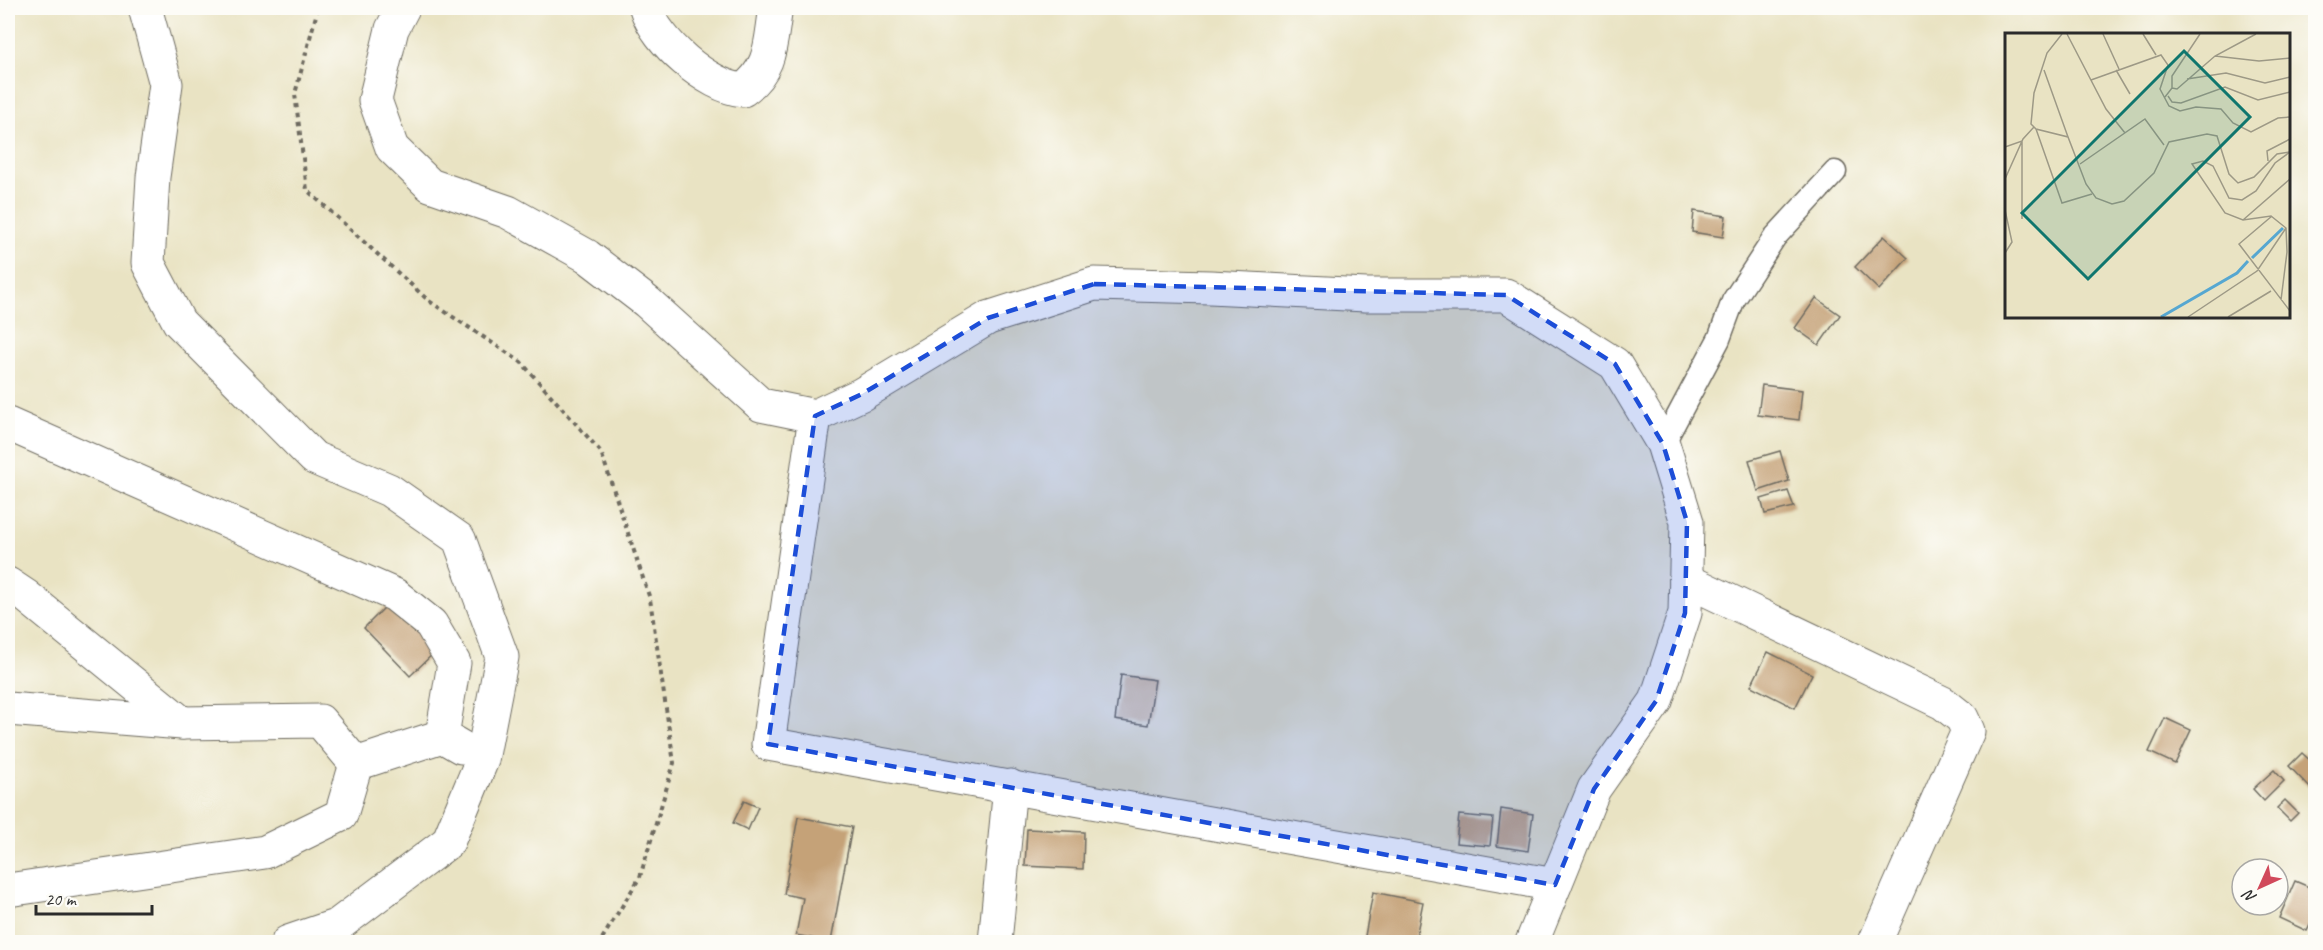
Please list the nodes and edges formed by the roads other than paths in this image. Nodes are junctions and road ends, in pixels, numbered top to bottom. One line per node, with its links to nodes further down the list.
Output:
1 (145, 8): 14 (street)
2 (404, 8): 6 (street)
3 (646, 8): 4 (street)
4 (776, 8)
5 (1835, 172): 8 (lane)
6 (815, 416): 8 (street); 16 (street)
7 (8, 424): 13 (street)
8 (1663, 444): 9 (street)
9 (1686, 580): 17 (street); 22 (street)
10 (8, 584): 12 (street)
11 (8, 709): 12 (street)
12 (182, 723): 15 (street)
13 (442, 736): 14 (street); 15 (street)
14 (482, 760): 19 (street)
15 (356, 764): 18 (street)
16 (1010, 786): 17 (street); 20 (street)
17 (1555, 885): 21 (street)
18 (8, 890)
19 (288, 942)
20 (995, 942)
21 (1532, 942)
22 (1875, 942)

